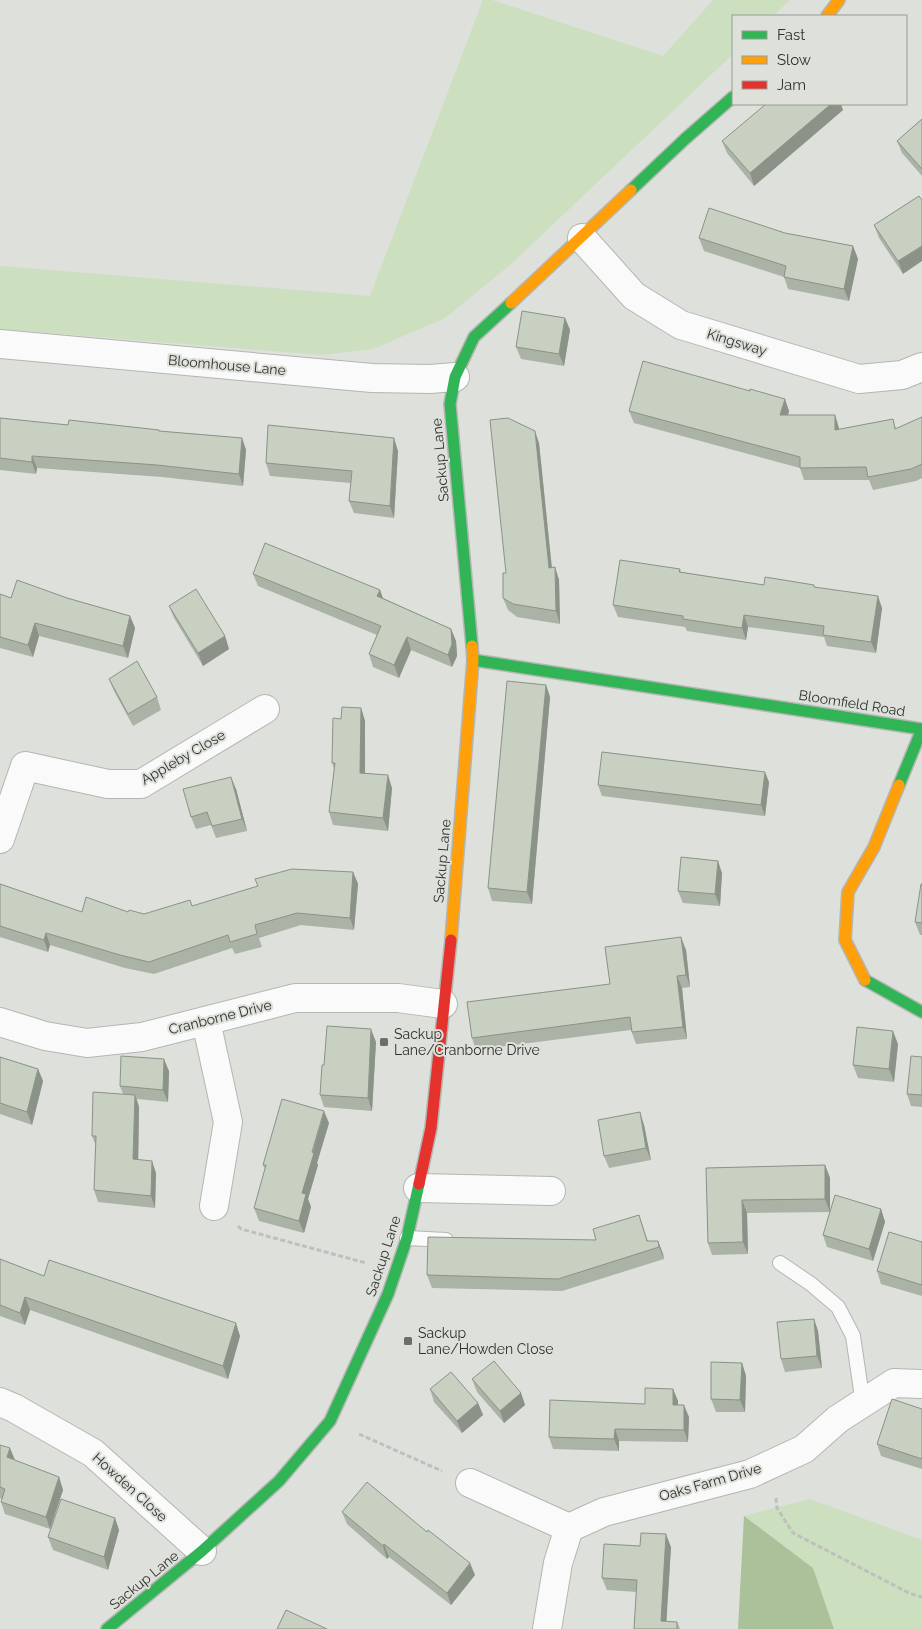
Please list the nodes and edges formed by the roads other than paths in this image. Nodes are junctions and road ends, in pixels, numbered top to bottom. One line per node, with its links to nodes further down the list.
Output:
1 (839, 0): 2 (street)
2 (828, 15)
3 (732, 98): 4 (street, Sackup Lane)
4 (582, 238): 6 (street, Kingsway); 7 (street, Sackup Lane)
5 (0, 344): 7 (street, Bloomhouse Lane)
6 (922, 367)
7 (455, 377): 8 (street, Sackup Lane)
8 (473, 660): 10 (street, Bloomfield Road); 12 (street, Sackup Lane)
9 (265, 710): 11 (street, Appleby Close)
10 (922, 729): 13 (street, Bloomfield Road)
11 (0, 839)
12 (443, 1004): 14 (street, Cranborne Drive); 16 (street, Sackup Lane)
13 (922, 1012)
14 (206, 1021): 15 (street, Cranborne Drive); 18 (street)
15 (0, 1022)
16 (418, 1188): 17 (street); 19 (street, Sackup Lane)
17 (551, 1191)
18 (214, 1206)
19 (407, 1238): 20 (lane); 27 (street, Sackup Lane)
20 (455, 1240)
21 (780, 1263): 24 (lane)
22 (922, 1384): 24 (street, Oaks Farm Drive)
23 (0, 1402): 27 (street, Howden Close)
24 (863, 1404): 26 (street, Oaks Farm Drive)
25 (470, 1483): 26 (street)
26 (569, 1528): 29 (street)
27 (202, 1552): 28 (street, Sackup Lane)
28 (107, 1629)
29 (547, 1629)

